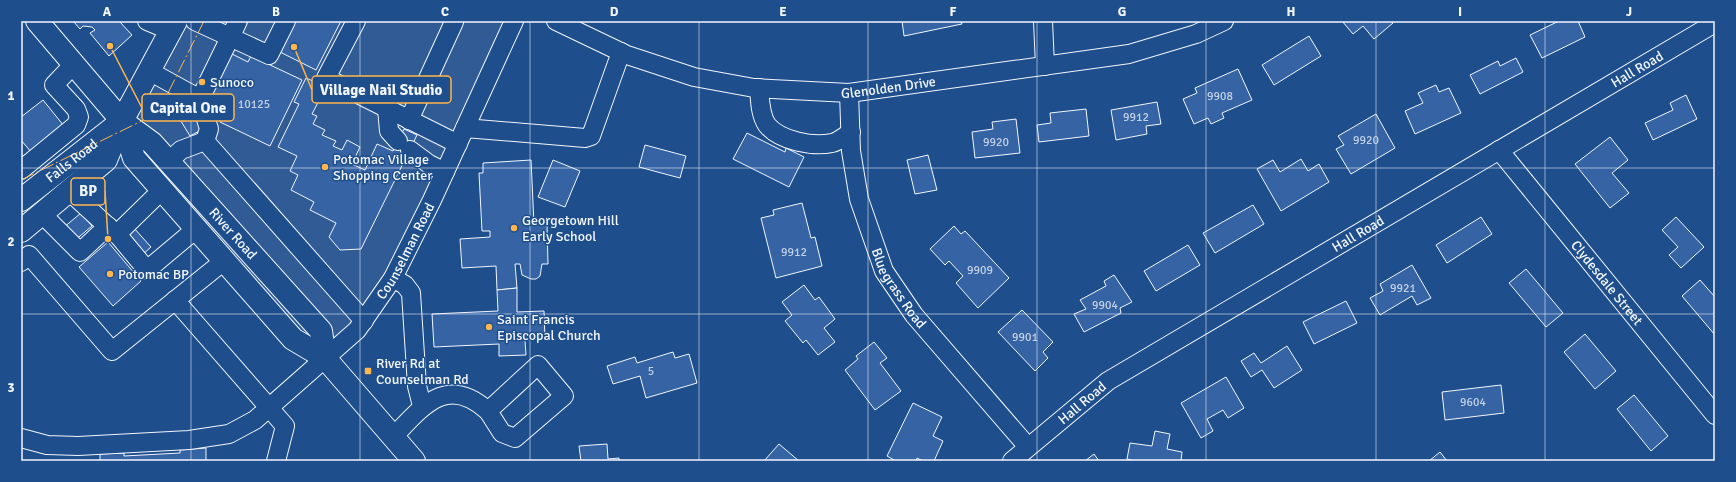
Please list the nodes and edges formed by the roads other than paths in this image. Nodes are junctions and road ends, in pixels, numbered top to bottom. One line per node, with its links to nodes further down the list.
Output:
1 (147, 21): 13 (street)
2 (195, 21): 14 (street)
3 (238, 21): 14 (street)
4 (286, 21): 14 (street)
5 (356, 21): 22 (street)
6 (453, 21): 23 (street)
7 (514, 21): 26 (street, Counselman Road)
8 (556, 21): 15 (street, Glenolden Drive)
9 (1043, 21): 17 (street)
10 (1224, 21): 17 (street, Glenolden Drive)
11 (39, 22): 16 (main road, River Road)
12 (1715, 23): 28 (street, Hall Road)
13 (174, 26): 18 (main road, Falls Road)
14 (230, 37): 21 (street)
15 (621, 52): 19 (street, Glenolden Drive); 26 (street)
16 (74, 64): 24 (main road, River Road); 30 (street)
17 (1045, 66): 20 (street, Glenolden Drive)
18 (149, 71): 21 (street); 24 (main road, Falls Road)
19 (759, 88): 20 (street, Glenolden Drive); 25 (street)
20 (849, 93): 25 (street, Bluegrass Road)
21 (200, 99): 27 (street)
22 (387, 108): 23 (street); 31 (street)
23 (409, 120): 26 (street)
24 (122, 121): 29 (main road, River Road); 32 (main road, River Road); 33 (main road, Falls Road); 34 (main road, Falls Road)
25 (850, 132): 51 (street, Bluegrass Road)
26 (461, 136): 31 (street, Counselman Road)
27 (205, 141): 29 (street); 43 (street)
28 (1499, 150): 48 (street, Clydesdale Street); 51 (street, Hall Road)
29 (169, 161): 44 (main road, River Road)
30 (21, 170)
31 (445, 172): 41 (street, Counselman Road)
32 (162, 190): 36 (main road, River Road); 37 (street)
33 (69, 191): 35 (main road, Falls Road); 37 (street)
34 (24, 192)
35 (42, 214): 37 (street); 38 (main road, Falls Road)
36 (196, 229): 37 (street); 39 (main road, River Road)
37 (113, 230)
38 (21, 231)
39 (224, 261): 42 (street); 44 (main road, River Road)
40 (21, 262): 42 (street)
41 (393, 278): 43 (street, Counselman Road); 45 (street)
42 (175, 300): 46 (street)
43 (364, 321): 44 (street, Counselman Road)
44 (325, 358): 46 (street, Counselman Road); 49 (main road, River Road)
45 (422, 406): 47 (street); 49 (street)
46 (268, 408): 50 (street, Counselman Road); 52 (street)
47 (488, 410)
48 (1715, 415)
49 (394, 436): 53 (main road, River Road)
50 (21, 438)
51 (1028, 447): 54 (street, Hall Road)
52 (276, 461)
53 (414, 461)
54 (1012, 461)

